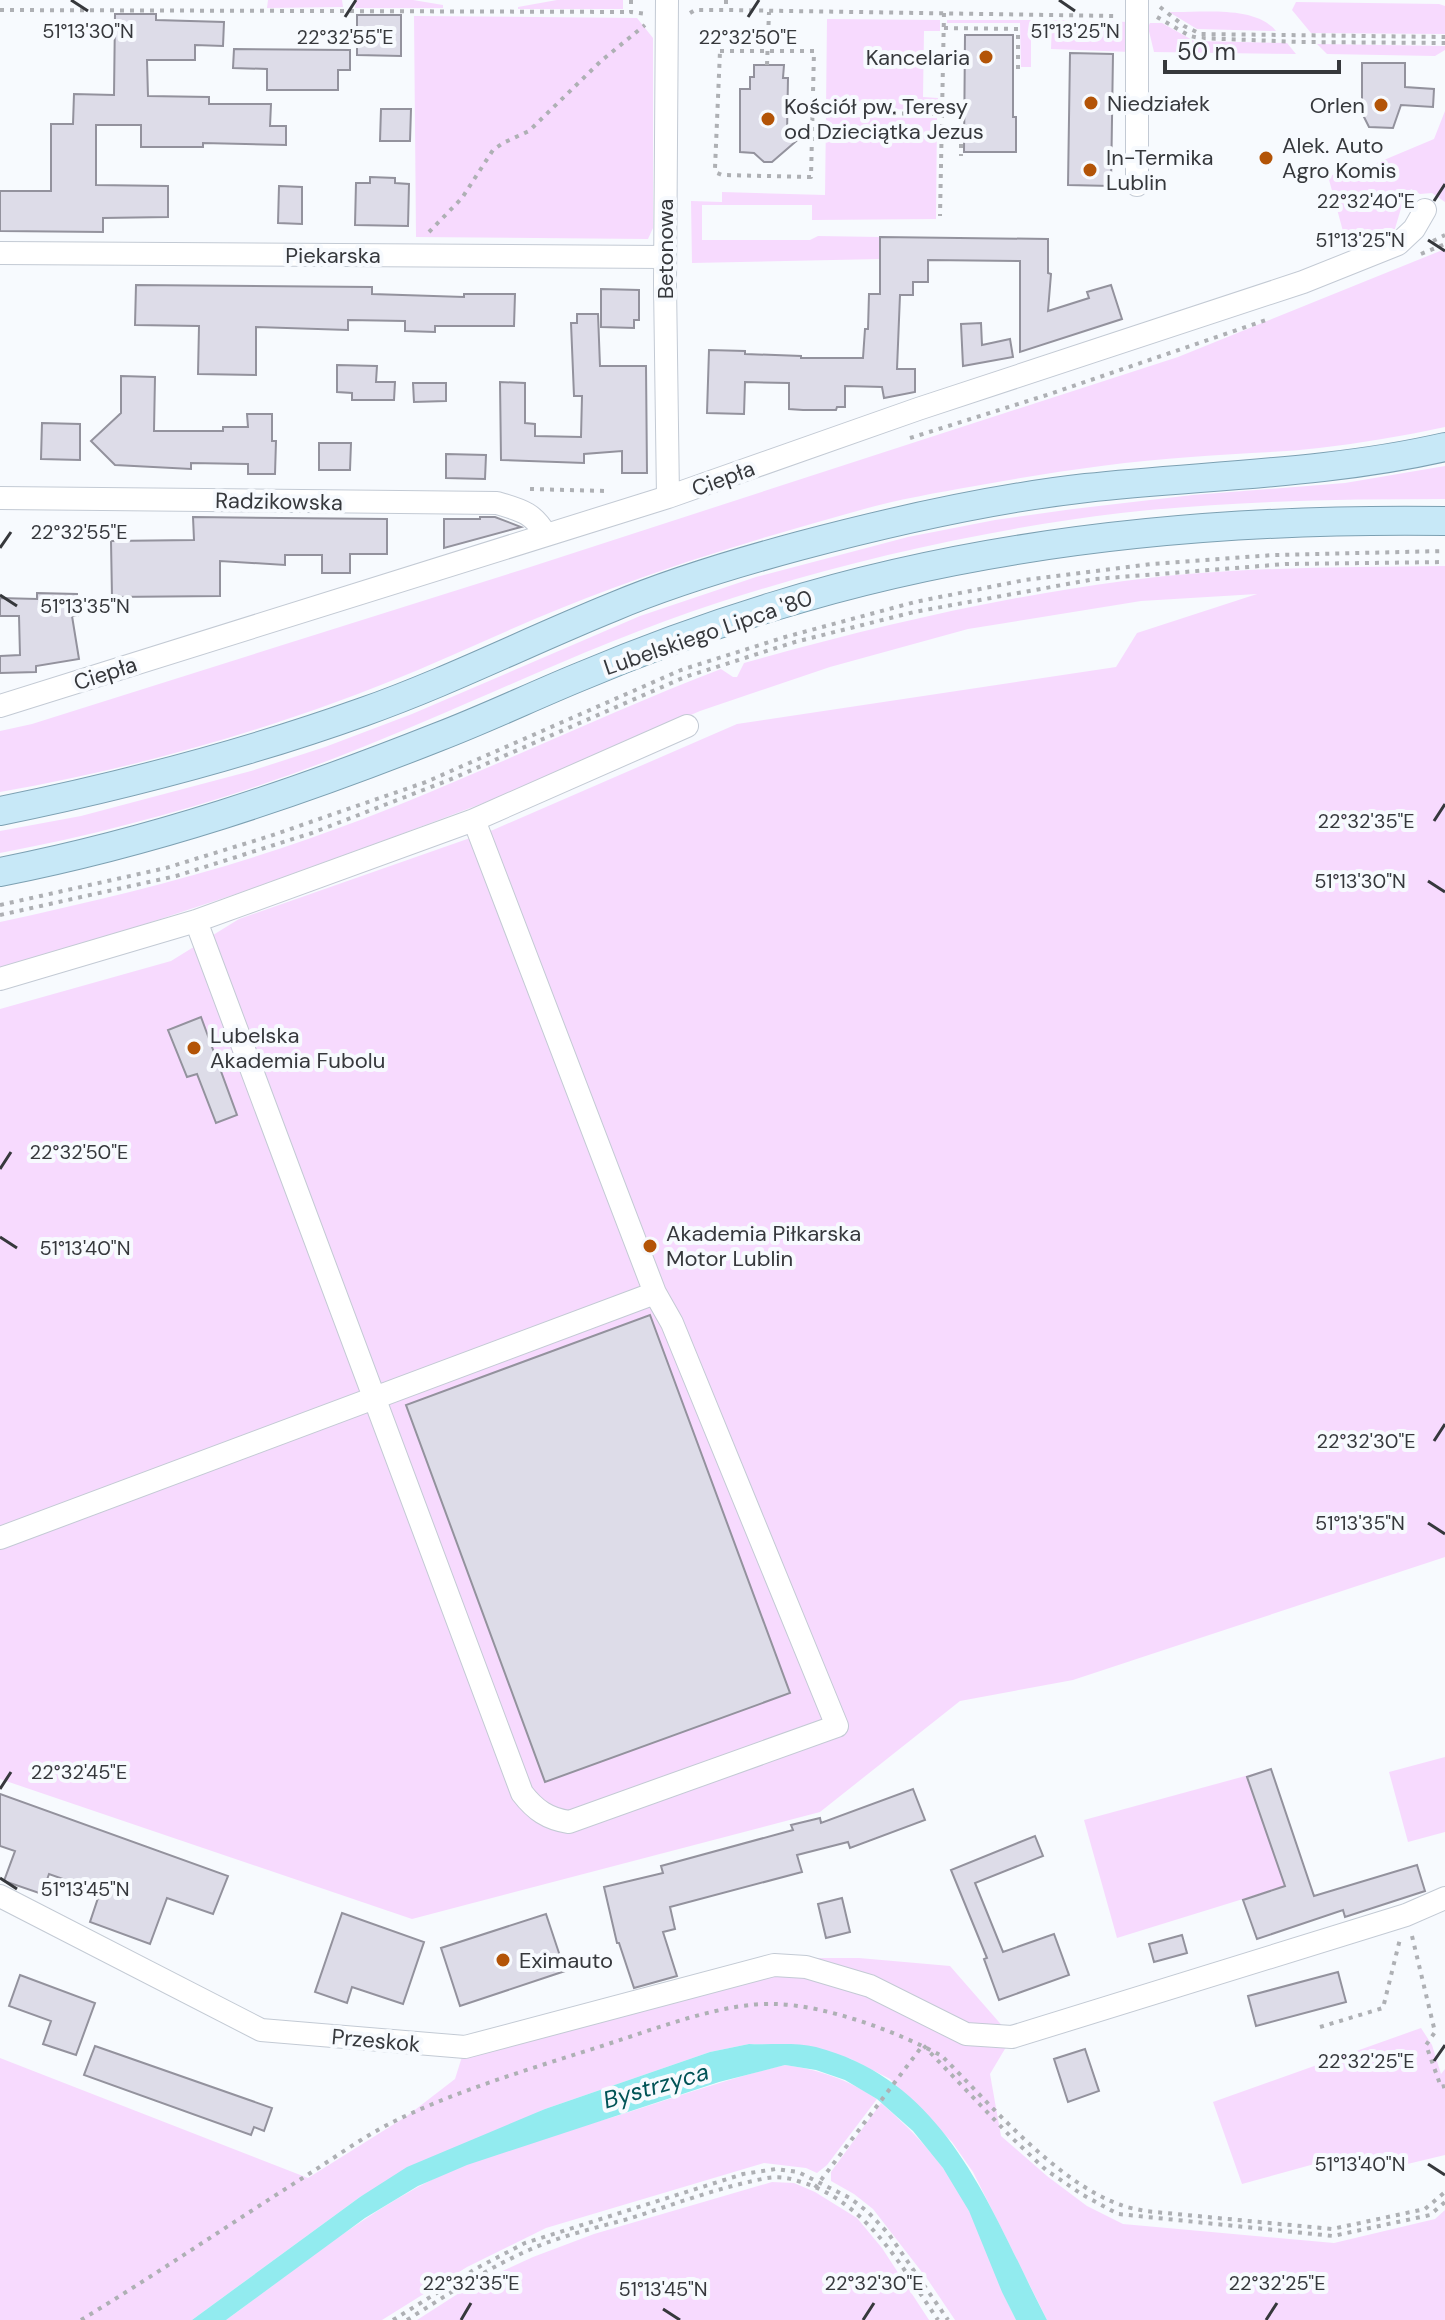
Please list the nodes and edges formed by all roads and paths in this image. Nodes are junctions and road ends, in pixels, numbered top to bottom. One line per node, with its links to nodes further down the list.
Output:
1 (631, 0): 8 (path)
2 (726, 0): 7 (path)
3 (1154, 0): 12 (path)
4 (1137, 8): 10 (path); 12 (path); 19 (street)
5 (674, 9): 7 (path); 24 (street, Betonowa)
6 (0, 10): 8 (path)
7 (726, 10): 9 (path)
8 (631, 12): 22 (path)
9 (769, 12): 10 (path); 13 (path)
10 (944, 13): 11 (path)
11 (944, 28): 15 (path); 17 (path)
12 (1445, 40)
13 (767, 51): 14 (path); 16 (path); 16 (path)
14 (767, 65)
15 (1018, 70)
16 (812, 112): 17 (path)
17 (942, 114): 18 (path); 21 (path)
18 (961, 156)
19 (1137, 185)
20 (1425, 210): 26 (street, Ciepła)
21 (940, 216)
22 (425, 236)
23 (0, 253): 24 (street, Piekarska)
24 (665, 257): 26 (street, Betonowa)
25 (1445, 447): 34 (main road)
26 (668, 497): 29 (street, Ciepła)
27 (0, 498): 29 (street, Radzikowska)
28 (1445, 521): 36 (main road, Lubelskiego Lipca '80)
29 (546, 535): 32 (street, Ciepła)
30 (1445, 551): 37 (path)
31 (1445, 562): 38 (path)
32 (0, 706)
33 (687, 726): 35 (street)
34 (0, 811)
35 (474, 820): 39 (street); 41 (street)
36 (0, 872)
37 (0, 905)
38 (0, 915)
39 (196, 921): 40 (street); 42 (street)
40 (0, 979)
41 (655, 1293): 42 (street); 42 (street)
42 (374, 1399): 43 (street)
43 (0, 1538)
44 (0, 1896): 46 (street, Przeskok)
45 (1445, 1898): 46 (street)
46 (1406, 1915): 47 (path); 49 (path)
47 (1320, 2027)
48 (923, 2045): 50 (path); 52 (path); 53 (path); 54 (path)
49 (1445, 2086)
50 (820, 2181): 51 (path); 55 (path); 58 (path)
51 (815, 2188): 56 (path); 57 (path)
52 (1445, 2192)
53 (1445, 2202)
54 (81, 2320)
55 (393, 2320)
56 (407, 2320)
57 (938, 2320)
58 (948, 2320)

